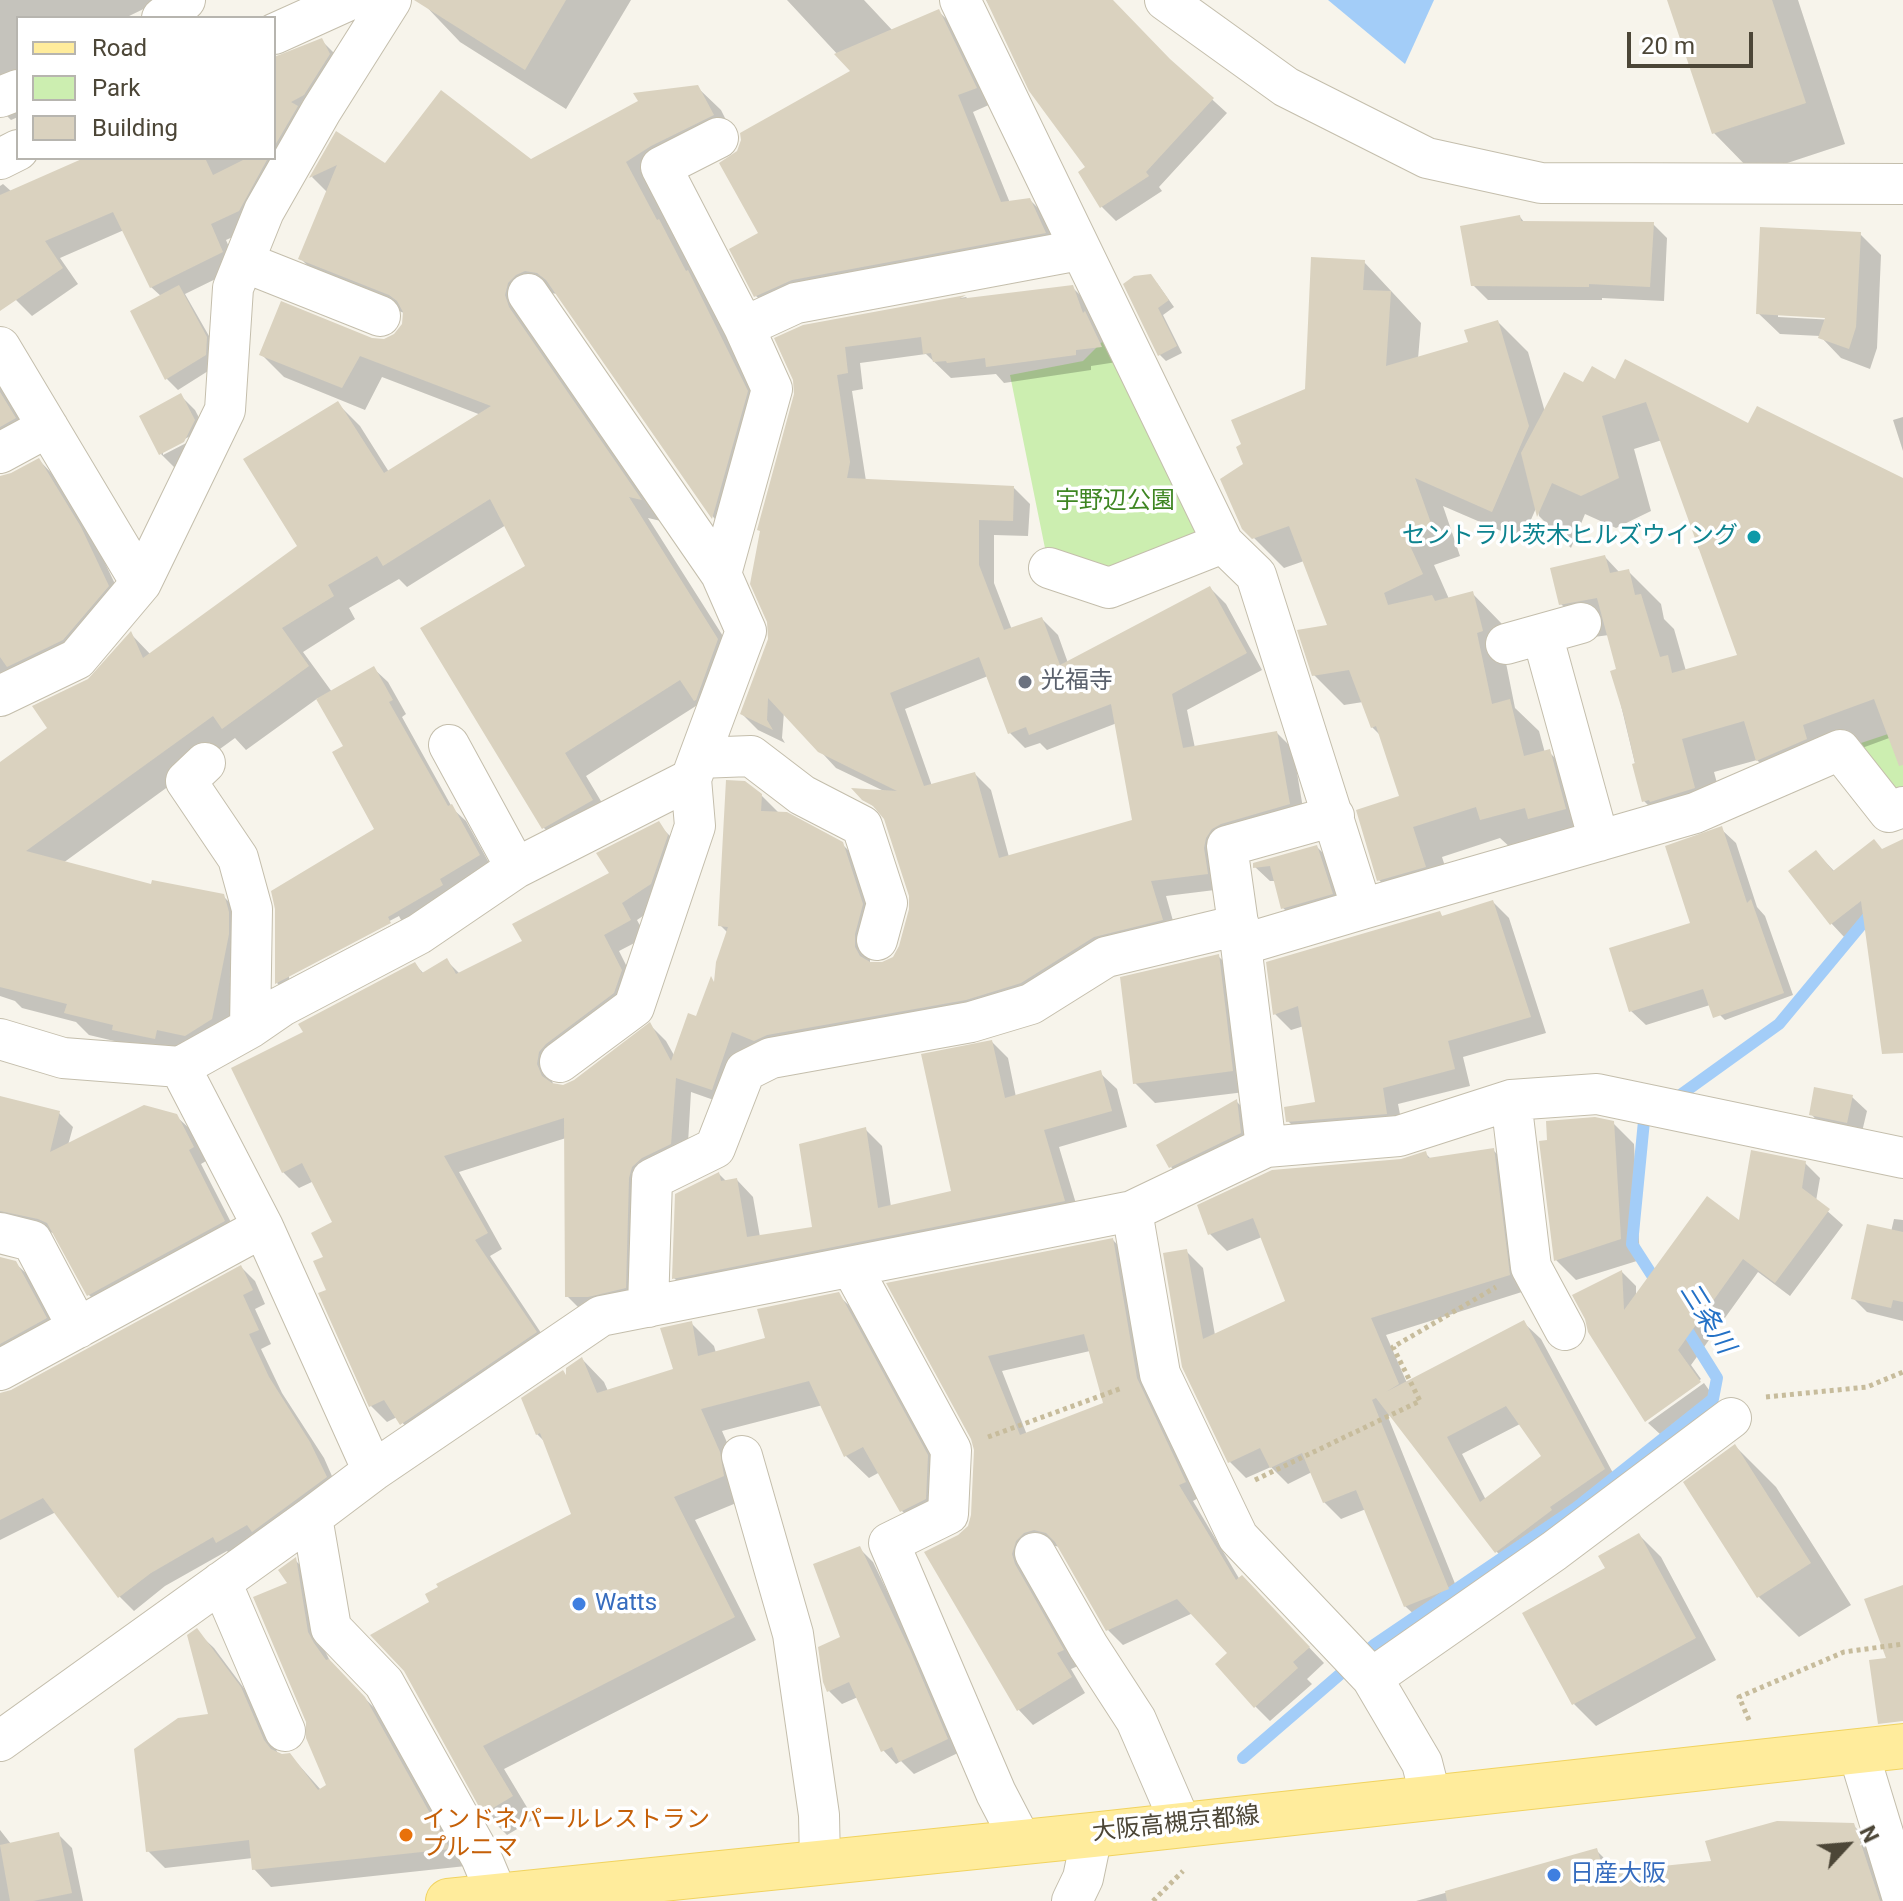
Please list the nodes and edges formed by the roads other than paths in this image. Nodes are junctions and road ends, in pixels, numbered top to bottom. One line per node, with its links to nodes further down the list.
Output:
1 (185, 0): 6 (street)
2 (349, 0): 7 (street)
3 (391, 0): 11 (street)
4 (960, 0): 10 (street)
5 (1165, 0): 9 (street)
6 (165, 16)
7 (276, 33)
8 (718, 138): 14 (street)
9 (1903, 184)
10 (1079, 250): 14 (street); 18 (street)
11 (244, 262): 13 (street); 21 (street)
12 (528, 294): 20 (street)
13 (380, 316)
14 (744, 327): 20 (street)
15 (0, 347): 16 (street)
16 (48, 427): 17 (street); 21 (street)
17 (0, 453)
18 (1223, 543): 19 (street); 28 (street)
19 (1049, 568)
20 (721, 574): 26 (street)
21 (141, 583): 23 (street)
22 (1581, 623): 29 (street)
23 (0, 696)
24 (449, 745): 30 (street)
25 (205, 763): 34 (street)
26 (695, 768): 30 (street); 33 (street); 36 (street)
27 (1903, 807): 29 (street)
28 (1334, 816): 31 (street); 32 (street)
29 (1599, 841): 31 (street)
30 (516, 868): 34 (street)
31 (1362, 909): 32 (street)
32 (1240, 935): 39 (street); 45 (street)
33 (877, 940)
34 (250, 1028): 37 (street)
35 (0, 1039): 37 (street)
36 (560, 1062)
37 (180, 1067): 42 (street)
38 (1511, 1100): 39 (street); 40 (street); 47 (street)
39 (1266, 1147): 41 (street)
40 (1903, 1158)
41 (1132, 1211): 44 (street); 55 (street)
42 (263, 1227): 46 (street); 51 (street)
43 (0, 1233): 46 (street)
44 (852, 1268): 45 (street); 62 (street)
45 (648, 1307): 51 (street)
46 (78, 1328): 48 (street)
47 (1565, 1330)
48 (0, 1370)
49 (1731, 1418): 55 (street)
50 (742, 1456): 64 (street)
51 (373, 1471): 52 (street)
52 (312, 1517): 54 (street); 65 (street)
53 (1035, 1553): 63 (street)
54 (221, 1582): 56 (street); 57 (street)
55 (1372, 1678): 60 (street)
56 (285, 1731)
57 (0, 1741)
58 (1903, 1746): 59 (main road, 大阪高槻京都線)
59 (1858, 1751): 60 (main road, 大阪高槻京都線); 66 (street)
60 (1431, 1798): 63 (main road, 大阪高槻京都線)
61 (1092, 1835): 62 (main road, 大阪高槻京都線); 63 (main road, 大阪高槻京都線); 68 (street)
62 (1021, 1841): 64 (main road, 大阪高槻京都線)
63 (1184, 1845)
64 (820, 1862): 65 (main road, 大阪高槻京都線)
65 (497, 1895): 67 (main road, 大阪高槻京都線)
66 (1903, 1899)
67 (448, 1901)
68 (1072, 1901)

